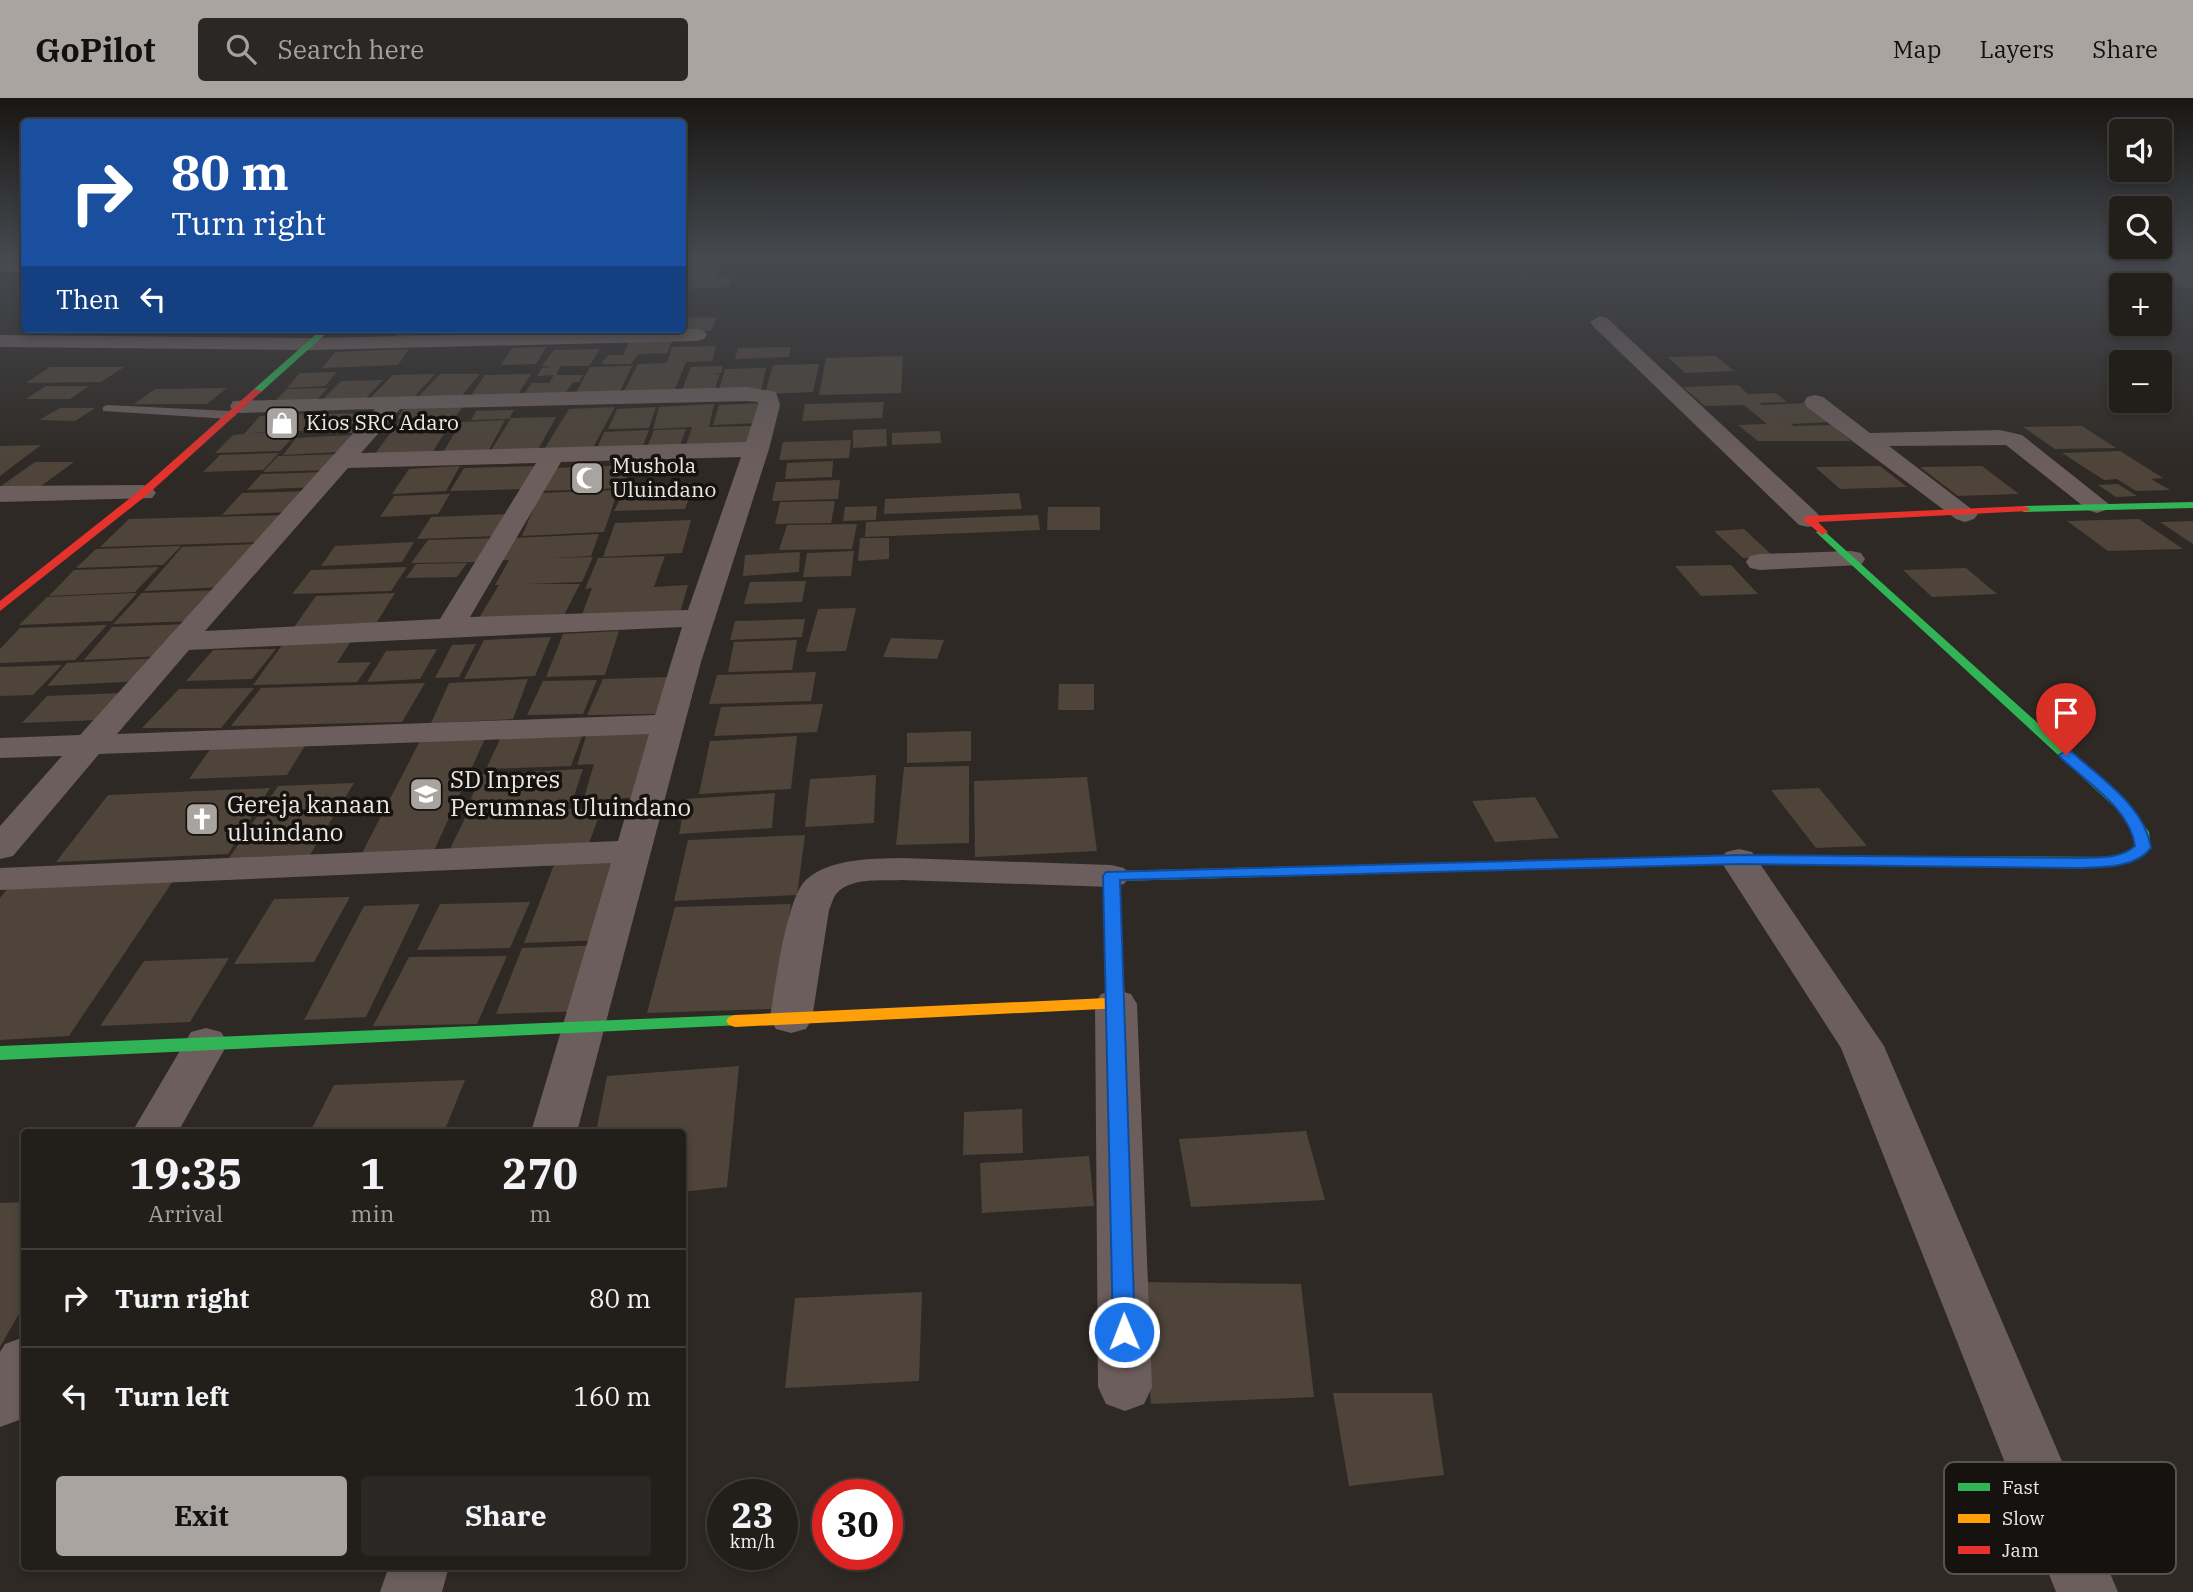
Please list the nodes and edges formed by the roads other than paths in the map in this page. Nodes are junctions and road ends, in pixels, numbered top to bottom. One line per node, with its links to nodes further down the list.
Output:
1 (1608, 329): 20 (street)
2 (323, 333): 6 (street)
3 (613, 333): 4 (street); 6 (street)
4 (697, 335)
5 (0, 341): 6 (street)
6 (311, 344): 10 (street)
7 (394, 402): 10 (street); 12 (street); 14 (street)
8 (1815, 402): 11 (street)
9 (107, 409): 10 (lane)
10 (235, 410): 16 (street)
11 (1865, 440): 17 (street); 19 (street)
12 (757, 449): 13 (street); 24 (street)
13 (552, 456): 14 (street); 25 (street)
14 (343, 461): 26 (street)
15 (0, 494): 16 (street)
16 (143, 494): 23 (street)
17 (2097, 505): 18 (street); 19 (street)
18 (2193, 505)
19 (1965, 514): 20 (street)
20 (1808, 519): 21 (street)
21 (1851, 559): 22 (street); 32 (street)
22 (1760, 562)
23 (0, 607)
24 (698, 618): 25 (street); 27 (street)
25 (450, 627): 26 (street)
26 (180, 641): 28 (street)
27 (667, 724): 28 (street); 31 (street)
28 (91, 746): 29 (street); 30 (street)
29 (0, 748)
30 (0, 848)
31 (634, 851): 34 (street); 37 (street)
32 (1740, 860): 33 (street); 45 (street)
33 (1111, 876): 35 (street); 36 (street)
34 (0, 880)
35 (1116, 1004): 36 (street); 43 (street)
36 (791, 1019): 37 (street)
37 (586, 1028): 38 (street); 41 (street)
38 (206, 1043): 39 (street); 40 (street)
39 (0, 1053)
40 (157, 1129)
41 (555, 1129)
42 (21, 1365): 44 (street)
43 (1125, 1387)
44 (0, 1403)
45 (2033, 1462)
46 (418, 1570): 48 (street)
47 (2080, 1574): 49 (street)
48 (411, 1592)
49 (2087, 1592)

